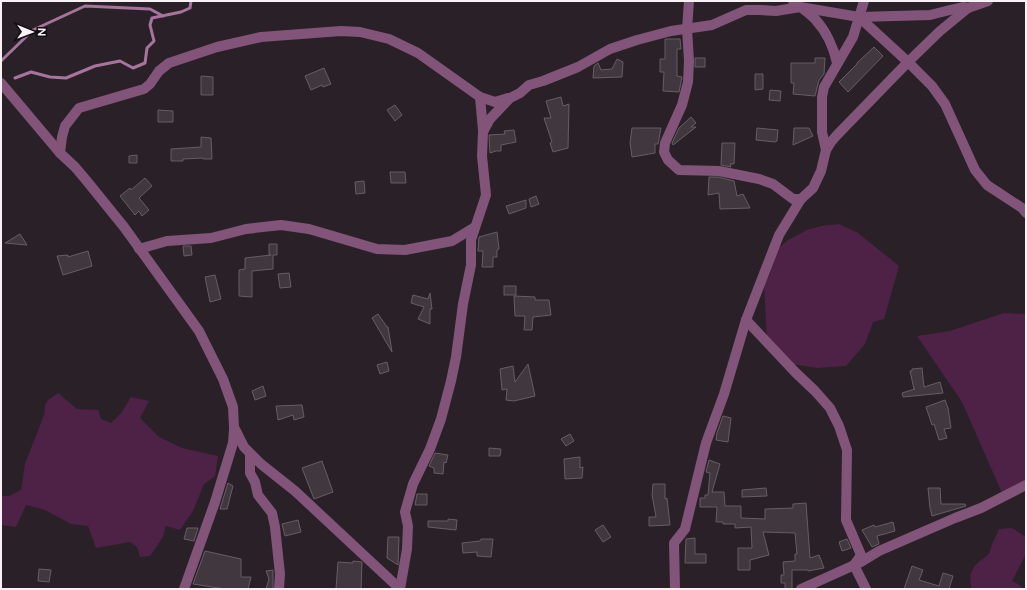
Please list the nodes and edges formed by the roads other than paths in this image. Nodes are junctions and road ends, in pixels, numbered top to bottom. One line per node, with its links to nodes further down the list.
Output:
1 (690, 1): 7 (street)
2 (864, 1): 6 (street)
3 (988, 1): 5 (street)
4 (797, 4): 6 (street); 7 (street); 9 (street)
5 (968, 8): 6 (street); 8 (street)
6 (859, 17): 8 (street); 9 (street)
7 (688, 29): 12 (street); 16 (street)
8 (908, 62): 14 (street); 17 (street)
9 (837, 64): 14 (street)
10 (1, 83): 15 (street)
11 (480, 97): 12 (street); 13 (street); 15 (street)
12 (510, 98): 13 (street)
13 (483, 132): 18 (street)
14 (826, 150): 16 (street)
15 (60, 153): 19 (street)
16 (801, 199): 20 (street)
17 (1026, 213)
18 (475, 227): 19 (street); 27 (street)
19 (139, 249): 21 (street)
20 (746, 320): 24 (street); 28 (street)
21 (234, 427): 22 (street); 25 (street)
22 (250, 454): 26 (street); 27 (street)
23 (1026, 485): 24 (street)
24 (854, 565): 29 (street); 30 (street)
25 (184, 589)
26 (279, 589)
27 (400, 589)
28 (675, 589)
29 (801, 589)
30 (866, 589)

